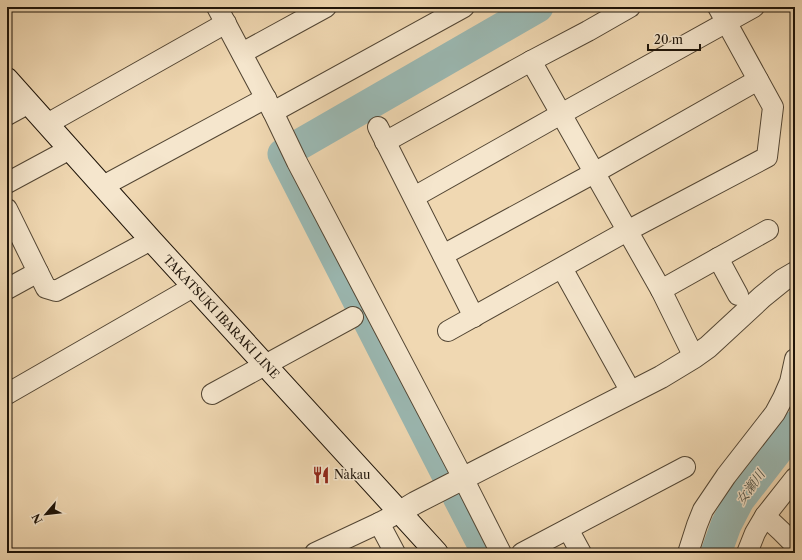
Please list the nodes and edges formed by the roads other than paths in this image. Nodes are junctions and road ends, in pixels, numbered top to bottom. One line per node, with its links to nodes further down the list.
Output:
1 (326, 7): 7 (street)
2 (464, 7): 12 (street)
3 (630, 7): 8 (street)
4 (754, 7): 5 (street)
5 (722, 14): 10 (street); 13 (street)
6 (221, 15): 7 (street); 15 (street)
7 (242, 53): 12 (street)
8 (531, 61): 13 (street); 20 (street)
9 (7, 79): 11 (main road, TAKATSUKI IBARAKI LINE)
10 (758, 80): 17 (street); 22 (street)
11 (29, 104): 14 (street); 15 (main road, TAKATSUKI IBARAKI LINE)
12 (269, 105): 19 (street); 44 (street)
13 (561, 114): 17 (street); 20 (street)
14 (7, 115)
15 (47, 124): 16 (main road, TAKATSUKI IBARAKI LINE)
16 (70, 149): 18 (street); 19 (main road, TAKATSUKI IBARAKI LINE)
17 (594, 173): 22 (street); 25 (street)
18 (7, 183)
19 (103, 186): 24 (main road, TAKATSUKI IBARAKI LINE)
20 (414, 197): 25 (street)
21 (7, 208): 28 (street)
22 (627, 230): 27 (street); 32 (street)
23 (768, 230): 26 (street)
24 (151, 240): 28 (street); 30 (main road, TAKATSUKI IBARAKI LINE)
25 (443, 255): 35 (street)
26 (718, 258): 32 (street); 33 (street)
27 (562, 268): 35 (street); 40 (street)
28 (38, 272): 31 (street)
29 (795, 273): 37 (main road)
30 (193, 287): 39 (main road, TAKATSUKI IBARAKI LINE); 41 (street)
31 (7, 289)
32 (661, 290): 37 (street)
33 (738, 295)
34 (353, 317): 39 (street)
35 (474, 317): 36 (street)
36 (448, 331)
37 (694, 357): 40 (main road)
38 (795, 359): 58 (street)
39 (265, 365): 42 (street); 46 (main road, TAKATSUKI IBARAKI LINE)
40 (631, 392): 44 (main road)
41 (7, 394)
42 (212, 394)
43 (685, 467): 50 (street)
44 (463, 478): 46 (main road); 55 (street)
45 (795, 478): 47 (street)
46 (400, 512): 48 (street); 54 (main road, TAKATSUKI IBARAKI LINE)
47 (765, 516): 49 (street); 59 (street)
48 (379, 523): 52 (street); 53 (street)
49 (788, 527): 51 (street)
50 (568, 529): 56 (street); 57 (street)
51 (795, 545)
52 (315, 553)
53 (395, 553)
54 (437, 553)
55 (501, 553)
56 (522, 553)
57 (581, 553)
58 (688, 553)
59 (747, 553)

